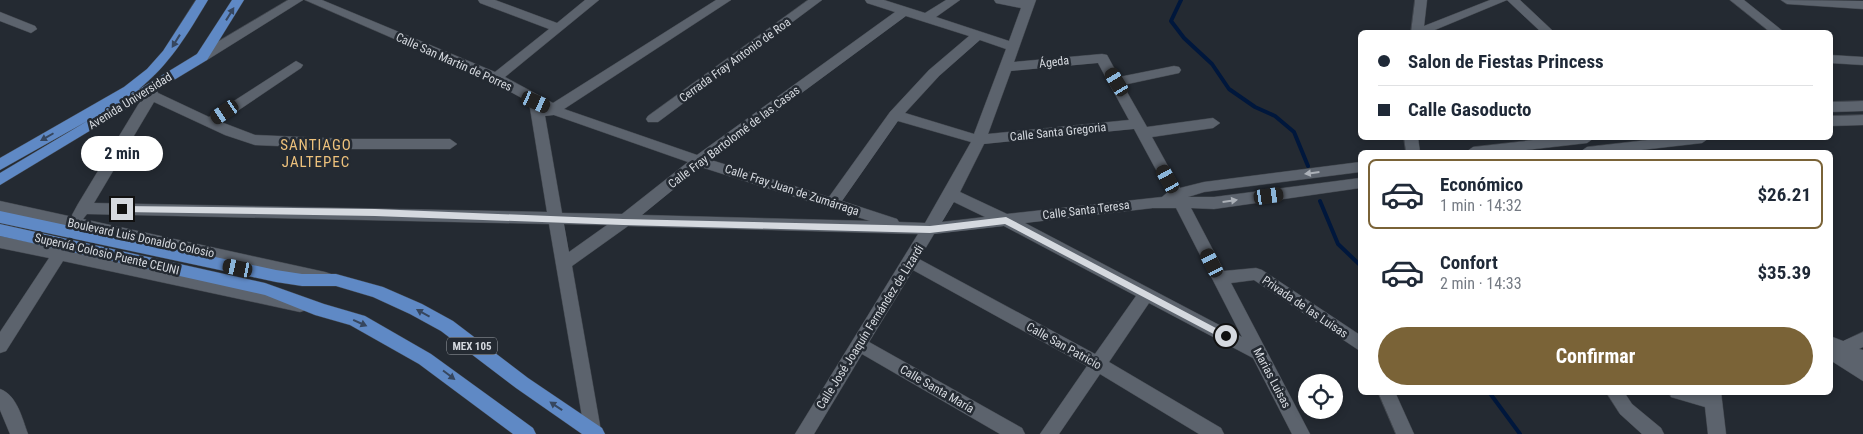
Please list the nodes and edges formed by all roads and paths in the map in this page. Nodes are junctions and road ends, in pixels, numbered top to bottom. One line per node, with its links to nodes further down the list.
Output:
1 (202, 0): 61 (main road, Avenida Universidad, one-way to 61)
2 (238, 0): 30 (main road, Avenida Universidad, one-way to 2)
3 (297, 0): 30 (street)
4 (311, 0): 37 (street, Calle San Martin de Porres)
5 (484, 0): 22 (street)
6 (592, 0): 22 (street)
7 (725, 0): 44 (street)
8 (816, 0): 48 (street, Cerrada Fray Antonio de Roa)
9 (871, 0): 19 (street)
10 (954, 0): 21 (street)
11 (1000, 0): 17 (street)
12 (1421, 0): 24 (street)
13 (1501, 0): 25 (street)
14 (1513, 0): 26 (street)
15 (1736, 0): 27 (street)
16 (1787, 0): 18 (street)
17 (1029, 3): 29 (street, Calle José Joaquín Fernández de Lizardi)
18 (1863, 6)
19 (904, 12): 21 (street); 60 (street, Calle Fray Bartolomé de las Casas)
20 (1, 17): 23 (street)
21 (925, 19): 28 (street)
22 (558, 28): 37 (street)
23 (31, 29)
24 (1419, 30)
25 (1424, 30)
26 (1546, 30)
27 (1775, 30)
28 (977, 36): 29 (street); 45 (street)
29 (1014, 47): 35 (street, Calle José Joaquín Fernández de Lizardi)
30 (202, 57): 39 (main road, Avenida Universidad)
31 (1102, 58): 35 (street, Ágeda); 38 (street, Marias Luisas)
32 (1833, 58): 33 (street)
33 (1863, 60)
34 (296, 65): 51 (street)
35 (1006, 67): 54 (street, Calle José Joaquín Fernández de Lizardi)
36 (1174, 70): 38 (street)
37 (496, 78): 40 (street, Calle San Martin de Porres)
38 (1117, 82): 53 (street, Marias Luisas)
39 (151, 92): 51 (street); 63 (main road, Avenida Universidad); 68 (street)
40 (536, 102): 44 (street, Calle Fray Juan de Zumárraga); 46 (street)
41 (1833, 103): 43 (street)
42 (1833, 104): 47 (street)
43 (1863, 106)
44 (554, 110): 46 (street); 60 (street, Calle Fray Juan de Zumárraga)
45 (895, 115): 54 (street); 67 (street)
46 (539, 118): 70 (street)
47 (1845, 119): 49 (street); 50 (street)
48 (653, 120)
49 (1863, 120)
50 (1833, 121)
51 (211, 122): 57 (street)
52 (1213, 123): 53 (street, Calle Santa Gregoria)
53 (1140, 128): 54 (street, Calle Santa Gregoria); 66 (street, Marias Luisas)
54 (979, 140): 65 (street, Calle José Joaquín Fernández de Lizardi)
55 (1570, 140): 58 (street)
56 (1686, 140): 59 (street)
57 (450, 144)
58 (1489, 150)
59 (1603, 150)
60 (699, 161): 67 (street, Calle Fray Juan de Zumárraga); 72 (street, Calle Fray Bartolomé de las Casas)
61 (0, 165)
62 (1358, 167): 66 (street, one-way to 66)
63 (0, 180)
64 (1358, 183): 66 (street, Calle Santa Teresa, one-way to 64)
65 (951, 194): 71 (street); 76 (street, Calle José Joaquín Fernández de Lizardi)
66 (1179, 199): 71 (street, Calle Santa Teresa); 81 (street, Marias Luisas)
67 (833, 203): 74 (street, Calle Fray Juan de Zumárraga)
68 (83, 208): 70 (street); 73 (street)
69 (1, 210): 73 (street, Boulevard Luis Donaldo Colosio / MEX 105); 82 (main road, Supervía Colosio Puente CEUNI)
70 (557, 218): 72 (street); 80 (street)
71 (1006, 220): 76 (street, Calle Santa Teresa); 83 (street)
72 (623, 222): 74 (street); 80 (street, Calle Fray Bartolomé de las Casas)
73 (73, 223): 82 (street, Boulevard Luis Donaldo Colosio / MEX 105)
74 (906, 228): 76 (street, Calle Santa Teresa)
75 (0, 230): 84 (main road, Supervía Colosio Puente CEUNI)
76 (930, 230): 79 (street, Calle José Joaquín Fernández de Lizardi)
77 (0, 242): 78 (street, MEX 105)
78 (59, 255): 84 (street, MEX 105); 85 (street)
79 (911, 262): 88 (street, Calle José Joaquín Fernández de Lizardi); 92 (street, Calle San Patricio)
80 (565, 263): 99 (street)
81 (1220, 278): 87 (street, Privada de las Luisas); 90 (street, Marias Luisas)
82 (336, 280): 99 (main road, Boulevard Luis Donaldo Colosio / MEX 105, one-way to 82)
83 (1147, 294): 90 (street); 92 (street)
84 (314, 308): 102 (main road, MEX 105, one-way to 102)
85 (3, 335)
86 (1863, 339): 89 (street)
87 (1358, 343)
88 (859, 344): 100 (street, Calle José Joaquín Fernández de Lizardi); 103 (street, Calle Santa María)
89 (1834, 349): 91 (street); 93 (street)
90 (1258, 353): 106 (street, Marias Luisas)
91 (1863, 358)
92 (1098, 364): 104 (street); 105 (street, Calle San Patricio)
93 (1863, 374)
94 (1387, 395): 107 (street)
95 (1616, 395): 108 (street)
96 (1698, 395): 98 (street)
97 (0, 396): 101 (street)
98 (1712, 397): 109 (street)
99 (594, 432)
100 (810, 432)
101 (19, 434)
102 (527, 434)
103 (1016, 434)
104 (1049, 434)
105 (1215, 434)
106 (1301, 434)
107 (1405, 434)
108 (1655, 434)
109 (1717, 434)

